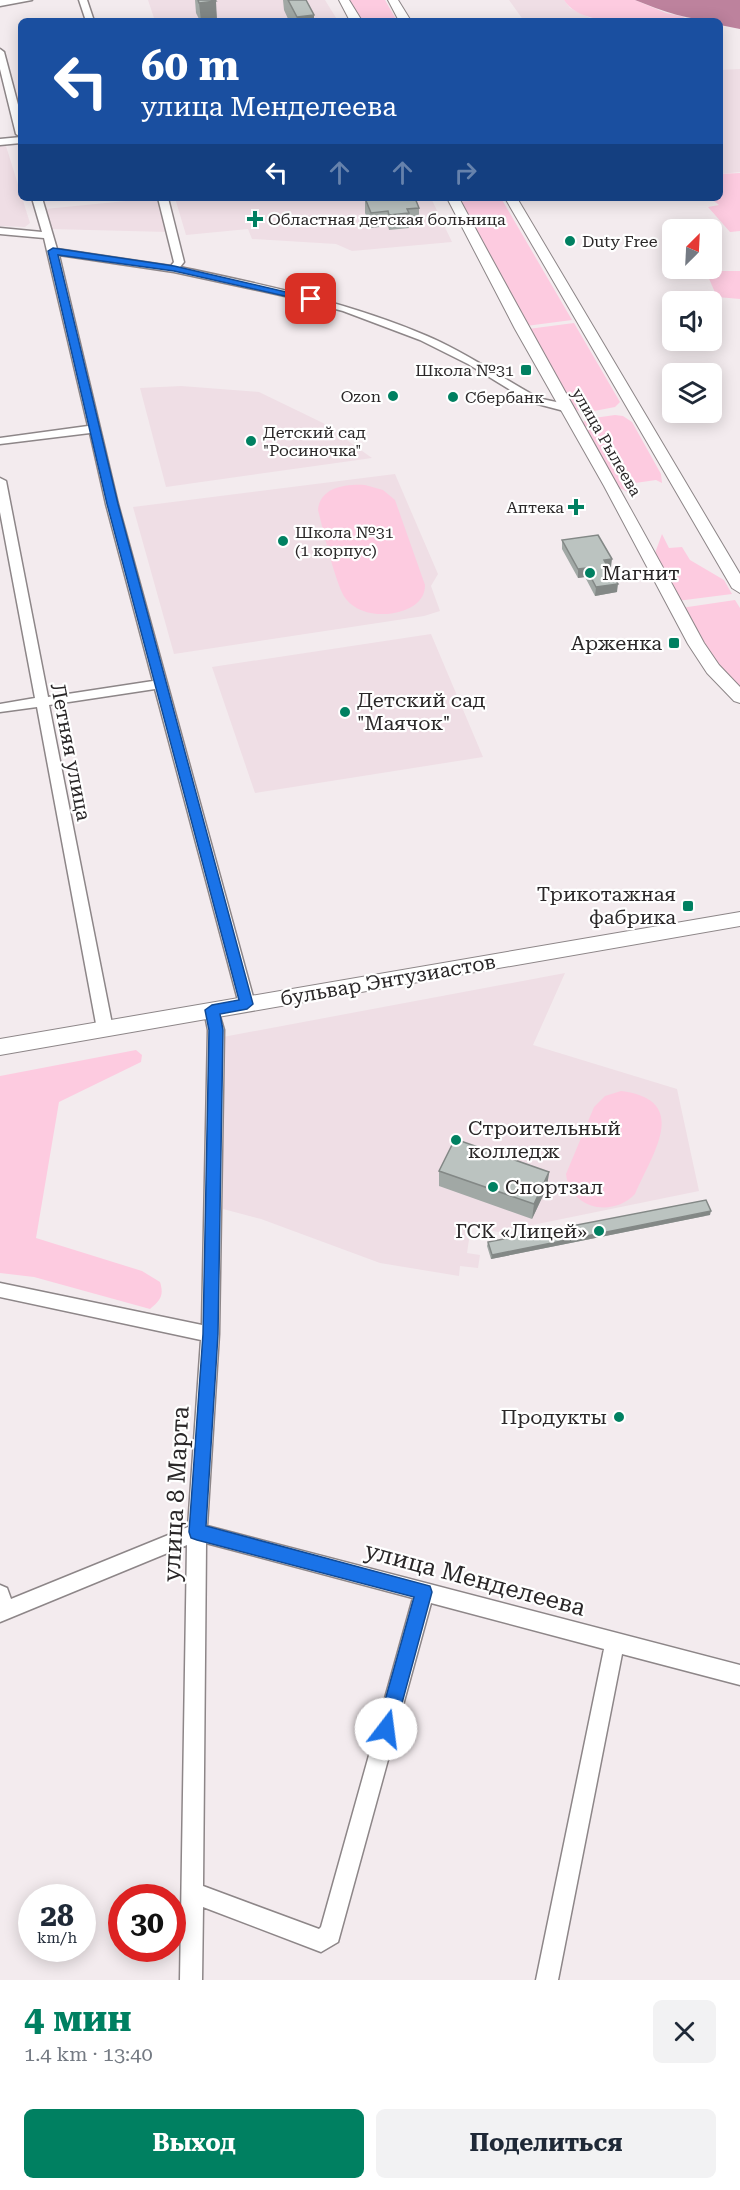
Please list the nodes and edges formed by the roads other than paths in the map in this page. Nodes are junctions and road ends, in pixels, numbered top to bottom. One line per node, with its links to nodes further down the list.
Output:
1 (28, 0): 5 (street)
2 (84, 0): 6 (street)
3 (344, 0): 7 (main road)
4 (393, 0): 8 (main road)
5 (0, 3)
6 (89, 18)
7 (354, 18)
8 (403, 18)
9 (0, 52): 10 (street)
10 (18, 122)
11 (18, 140): 12 (street)
12 (0, 142)
13 (38, 201): 18 (street)
14 (164, 201): 20 (street)
15 (455, 201): 21 (main road, улица Рылеева)
16 (513, 201): 25 (main road)
17 (0, 231): 18 (street)
18 (47, 235): 19 (street)
19 (53, 251): 20 (street); 22 (street)
20 (174, 269): 21 (street)
21 (568, 409): 27 (main road, улица Рылеева)
22 (94, 429): 23 (street); 26 (street)
23 (0, 441)
24 (0, 481): 28 (street, Летняя улица)
25 (740, 588)
26 (160, 684): 28 (street); 31 (street)
27 (740, 697)
28 (41, 702): 29 (street); 33 (street, Летняя улица)
29 (0, 708)
30 (740, 919): 31 (main road, бульвар Энтузиастов)
31 (247, 1004): 32 (main road, бульвар Энтузиастов)
32 (212, 1010): 33 (main road, бульвар Энтузиастов); 36 (street, улица 8 Марта)
33 (105, 1029): 34 (main road, бульвар Энтузиастов)
34 (0, 1047)
35 (0, 1290): 36 (street)
36 (210, 1334): 37 (street, улица 8 Марта)
37 (197, 1532): 38 (street, улица Менделеева); 39 (street); 42 (street, улица 8 Марта)
38 (424, 1592): 40 (street, улица Менделеева); 42 (street)
39 (2, 1606)
40 (615, 1642): 41 (street, улица Менделеева); 44 (street)
41 (740, 1675)
42 (194, 1893): 43 (street, улица 8 Марта)
43 (191, 1980)
44 (547, 1980)

